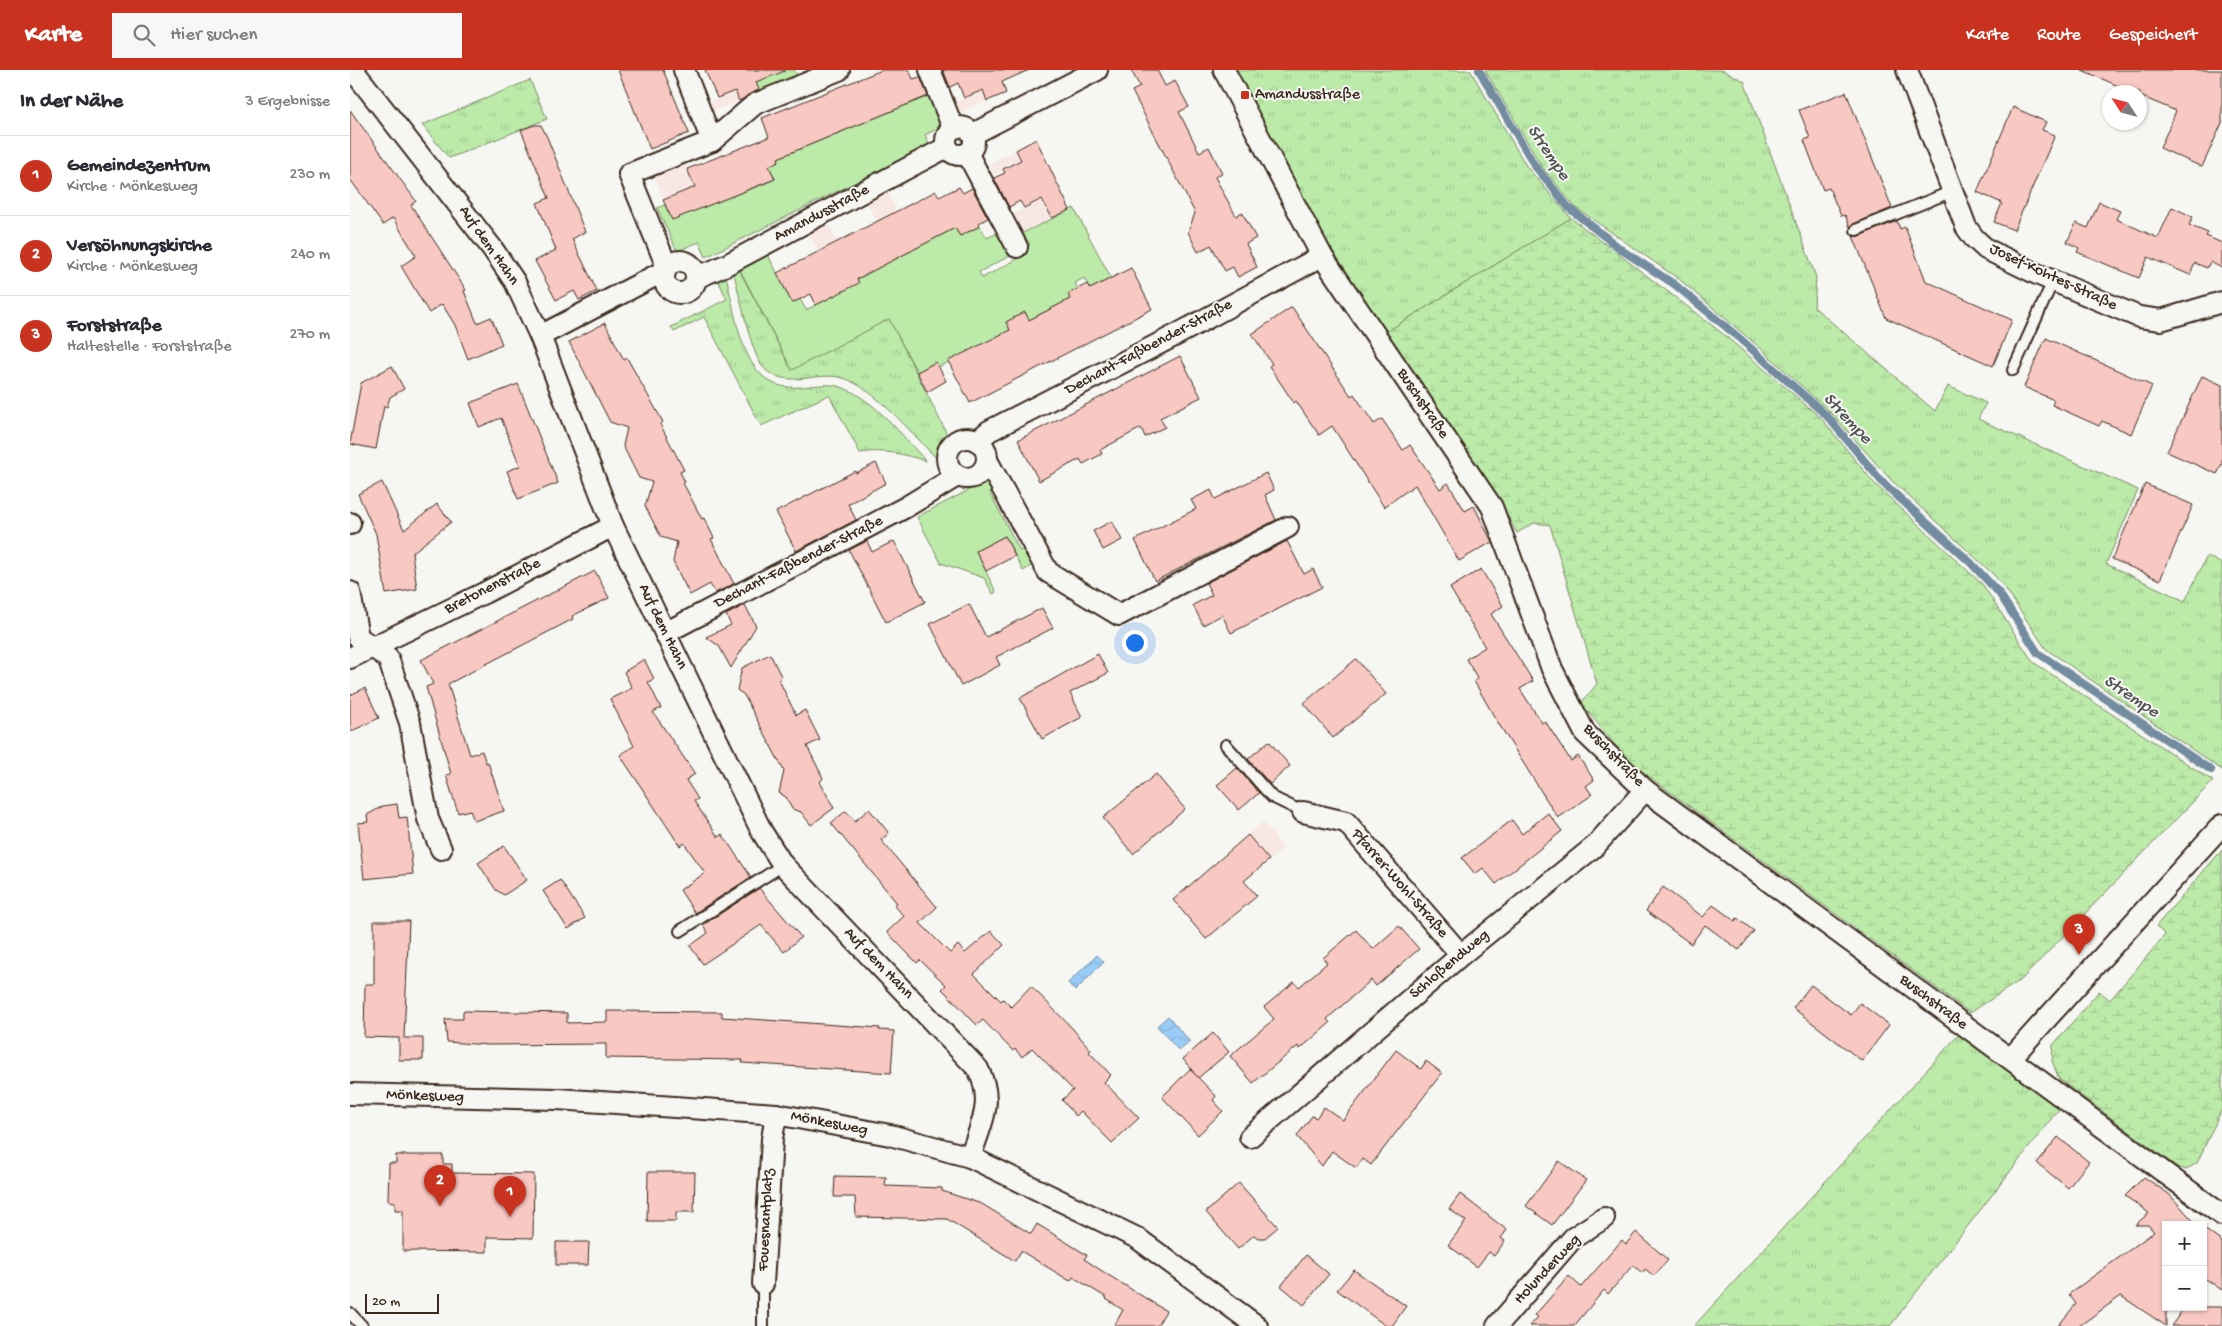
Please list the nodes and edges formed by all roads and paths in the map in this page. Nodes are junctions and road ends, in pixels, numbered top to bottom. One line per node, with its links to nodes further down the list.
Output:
1 (353, 70): 19 (street, Auf dem Hahn)
2 (684, 70): 9 (street)
3 (839, 70): 9 (street)
4 (930, 70): 8 (street)
5 (1096, 70): 10 (street)
6 (1224, 70): 15 (street, Buschstraße)
7 (1906, 70): 12 (street, Josef-Kohtes-Straße)
8 (953, 128): 10 (street); 11 (street)
9 (712, 141): 16 (street)
10 (970, 144): 11 (street); 14 (street)
11 (947, 147): 16 (street, Amandusstraße)
12 (1954, 191): 13 (lane); 17 (street, Josef-Kohtes-Straße)
13 (1856, 230)
14 (1017, 247)
15 (1322, 256): 21 (street, Dechant-Faßbender-Straße); 31 (street, Buschstraße)
16 (666, 268): 19 (street)
17 (2053, 280): 18 (street, Josef-Kohtes-Straße); 20 (lane)
18 (2222, 302)
19 (540, 336): 24 (street, Auf dem Hahn)
20 (2013, 370)
21 (977, 441): 22 (street); 23 (street, Dechant-Faßbender-Straße)
22 (987, 460): 23 (street, Dechant-Faßbender-Straße); 25 (street)
23 (957, 476): 27 (street, Dechant-Faßbender-Straße)
24 (613, 526): 27 (street, Auf dem Hahn); 28 (street, Bretonenstraße)
25 (1288, 527)
26 (350, 592): 28 (street)
27 (664, 633): 35 (street, Auf dem Hahn)
28 (372, 647): 29 (street, Bretonenstraße); 34 (street)
29 (350, 658)
30 (1226, 745): 32 (lane)
31 (1645, 790): 37 (street, Schloßendweg); 38 (street, Buschstraße)
32 (1303, 812): 37 (street, Pfarrer-Wohl-Straße)
33 (2222, 825): 38 (street)
34 (441, 849)
35 (783, 864): 36 (lane); 42 (street, Auf dem Hahn)
36 (680, 931)
37 (1461, 956): 41 (street, Schloßendweg)
38 (2011, 1058): 43 (street, Buschstraße)
39 (350, 1094): 40 (street, Mönkesweg)
40 (776, 1114): 42 (street, Mönkesweg); 45 (street, Fouesnantplatz)
41 (1250, 1137)
42 (970, 1157): 49 (street, Mönkesweg)
43 (2222, 1215)
44 (1604, 1218): 50 (street, Holunderweg)
45 (764, 1284): 48 (lane, Fouesnantplatz)
46 (350, 1313): 47 (lane)
47 (362, 1326)
48 (763, 1326)
49 (1257, 1326)
50 (1497, 1326)

